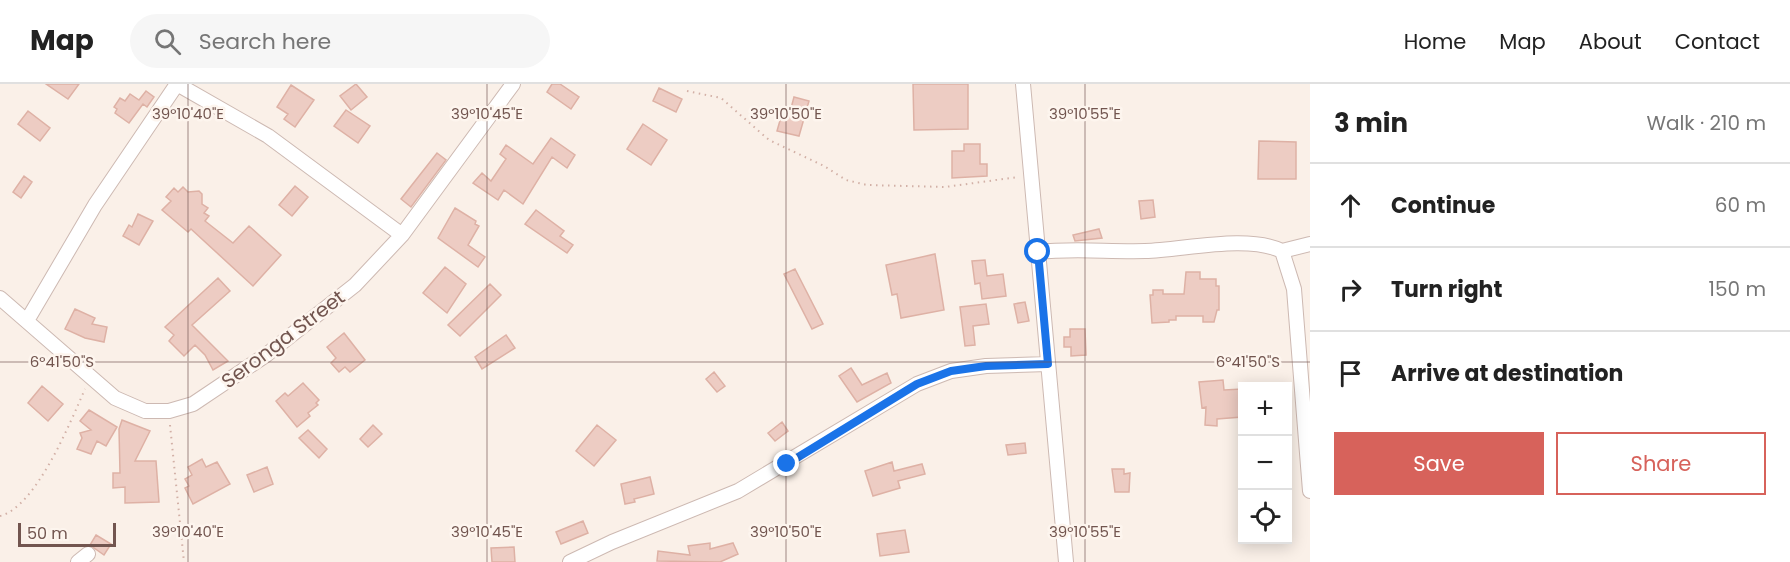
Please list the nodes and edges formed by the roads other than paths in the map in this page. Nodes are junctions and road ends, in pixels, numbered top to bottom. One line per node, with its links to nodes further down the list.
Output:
1 (177, 84): 4 (street); 9 (street)
2 (513, 84): 4 (street, Seronga Street)
3 (1023, 84): 7 (street)
4 (402, 235): 9 (street, Seronga Street)
5 (1310, 244): 6 (street)
6 (1282, 251): 7 (street); 11 (street)
7 (1038, 252): 10 (street)
8 (0, 297): 9 (street, Seronga Street)
9 (28, 320)
10 (1048, 364): 12 (street); 13 (street)
11 (1310, 490)
12 (570, 562)
13 (1066, 562)

